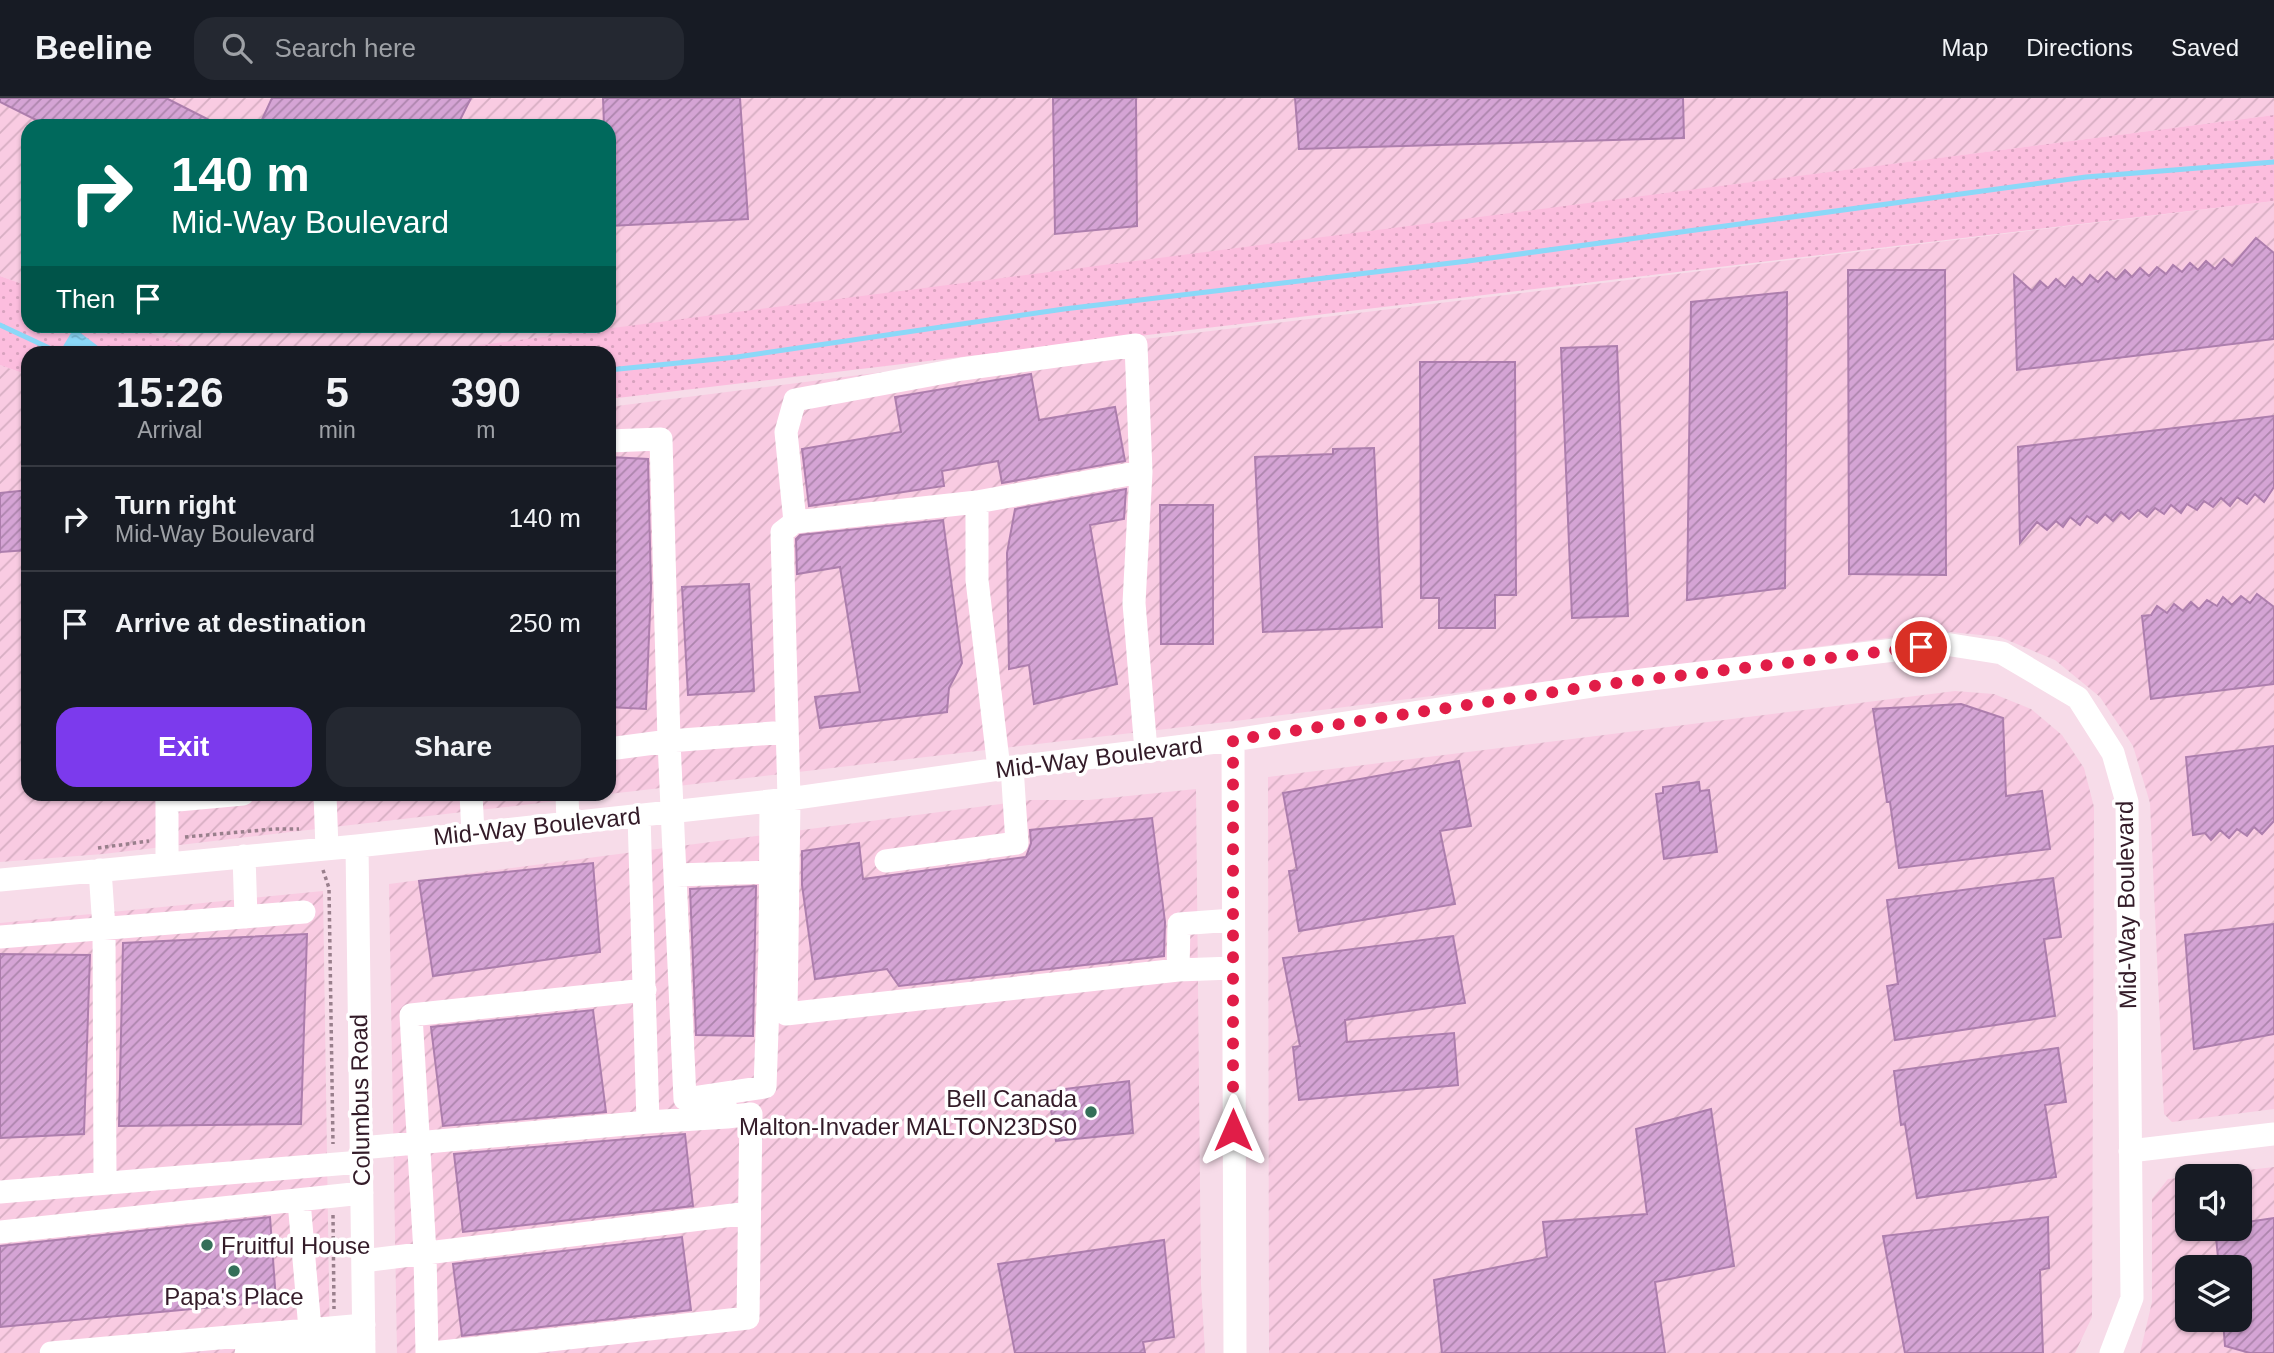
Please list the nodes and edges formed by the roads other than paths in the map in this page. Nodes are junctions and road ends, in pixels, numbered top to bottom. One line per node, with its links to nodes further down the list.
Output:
1 (616, 441): 7 (street)
2 (1140, 472): 3 (street); 4 (street); 9 (street)
3 (977, 502): 4 (street); 10 (street)
4 (795, 522): 5 (street)
5 (787, 732): 7 (street); 11 (street)
6 (1233, 740): 9 (street, Mid-Way Boulevard); 31 (street); 43 (street, Mid-Way Boulevard)
7 (669, 741): 8 (street); 16 (street)
8 (616, 748)
9 (1146, 751): 10 (street, Mid-Way Boulevard)
10 (1005, 768): 11 (street, Mid-Way Boulevard); 23 (street)
11 (780, 800): 16 (street, Mid-Way Boulevard); 26 (street); 35 (street)
12 (167, 801): 24 (street)
13 (325, 801): 21 (street)
14 (471, 801): 19 (street)
15 (567, 801): 18 (street)
16 (673, 812): 17 (street, Mid-Way Boulevard); 27 (street)
17 (639, 815): 18 (street, Mid-Way Boulevard); 36 (street)
18 (568, 823): 19 (street, Mid-Way Boulevard)
19 (472, 833): 20 (street, Mid-Way Boulevard)
20 (357, 846): 21 (street, Mid-Way Boulevard); 44 (street, Columbus Road)
21 (327, 849): 22 (street, Mid-Way Boulevard)
22 (244, 856): 24 (street, Mid-Way Boulevard); 30 (street)
23 (886, 861)
24 (167, 863): 25 (street, Mid-Way Boulevard)
25 (100, 870): 28 (street, Mid-Way Boulevard); 32 (street)
26 (770, 872): 27 (street); 37 (street)
27 (676, 875): 38 (street)
28 (0, 880)
29 (304, 912): 30 (street)
30 (246, 916): 32 (street)
31 (1233, 920): 34 (street); 35 (street)
32 (104, 928): 33 (street); 45 (street)
33 (0, 937)
34 (1233, 968): 35 (street); 59 (street)
35 (1178, 970)
36 (645, 989): 39 (street); 42 (street)
37 (724, 1094): 38 (street); 40 (street)
38 (685, 1099): 39 (street)
39 (648, 1113): 40 (street); 42 (street)
40 (727, 1117): 49 (street)
41 (2274, 1134): 43 (street)
42 (418, 1143): 44 (street); 51 (street)
43 (2130, 1151): 60 (street, Mid-Way Boulevard)
44 (361, 1155): 45 (street); 47 (street, Columbus Road)
45 (105, 1182): 46 (street)
46 (0, 1192)
47 (362, 1193): 48 (street); 52 (street, Columbus Road)
48 (299, 1201): 50 (street); 54 (street)
49 (749, 1213): 51 (street); 58 (street)
50 (0, 1232)
51 (425, 1253): 52 (street); 57 (street)
52 (363, 1261): 53 (street, Columbus Road)
53 (364, 1340): 54 (street)
54 (302, 1343): 55 (street); 56 (street)
55 (51, 1353)
56 (246, 1353)
57 (427, 1353)
58 (433, 1353)
59 (1235, 1353)
60 (2110, 1353)

